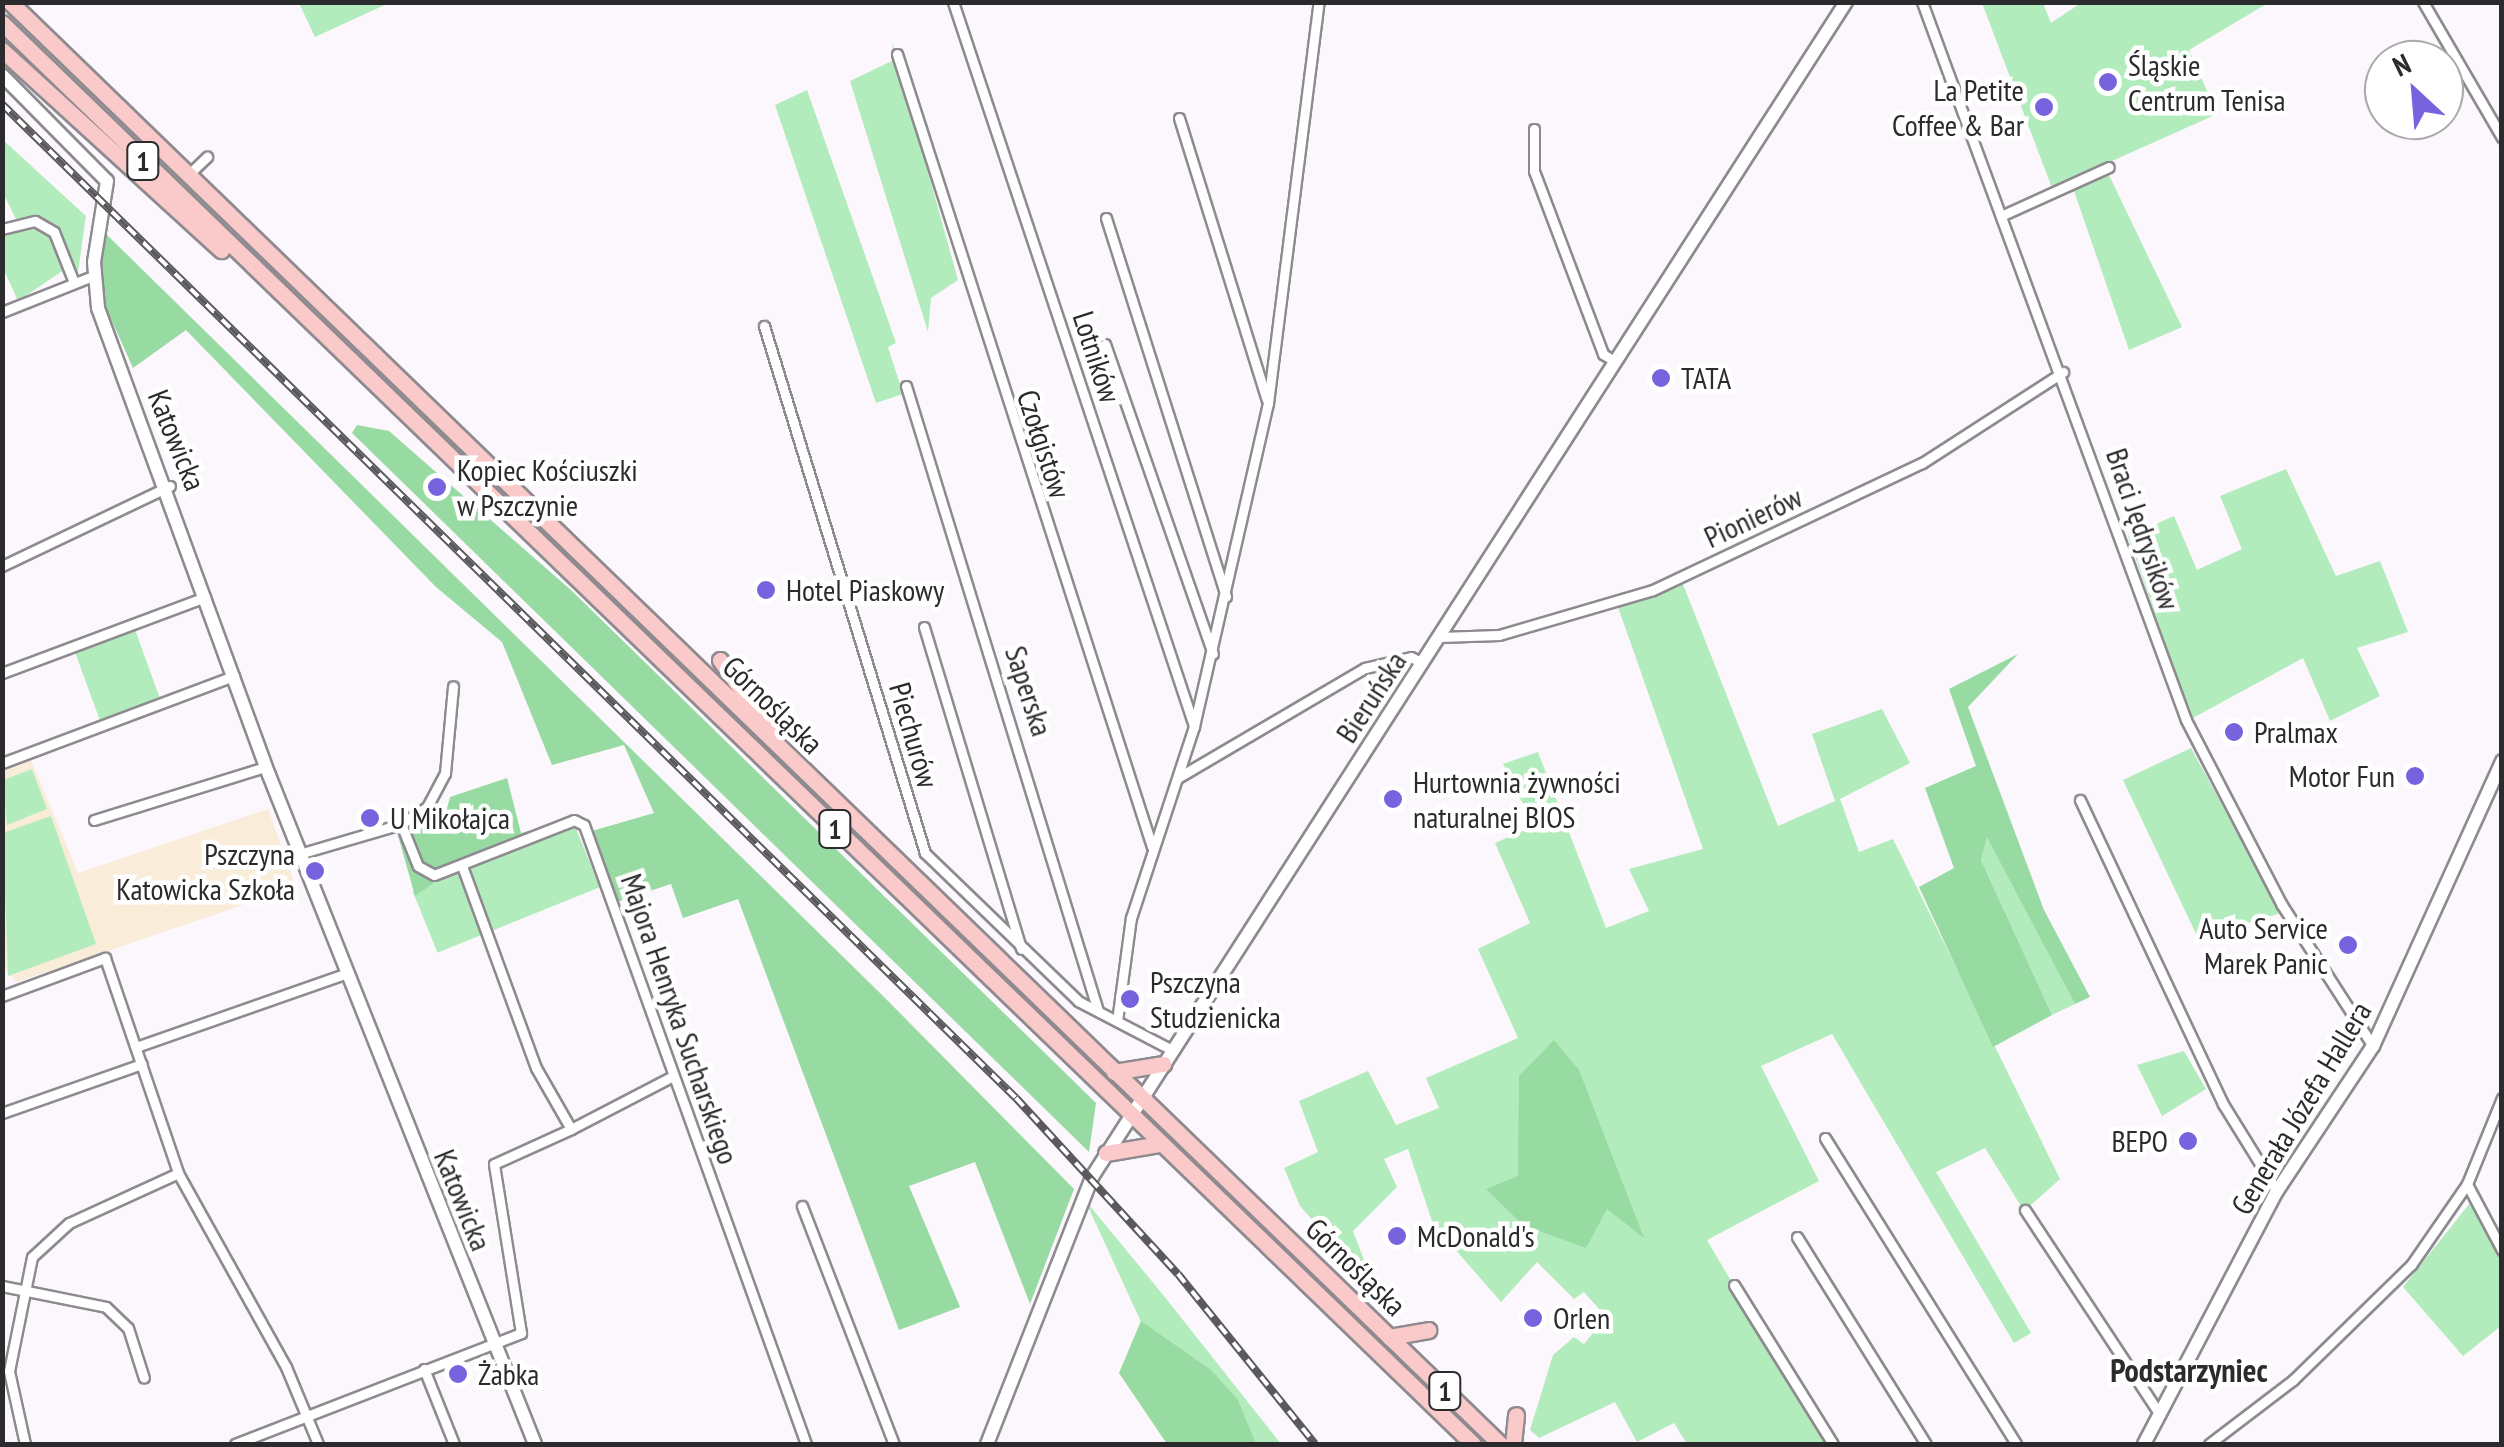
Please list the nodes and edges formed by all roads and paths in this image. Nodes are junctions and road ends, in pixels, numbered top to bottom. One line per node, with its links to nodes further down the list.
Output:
1 (10, 2): 16 (main road, Górnośląska / 1)
2 (953, 2): 42 (street, Lotników)
3 (1319, 2): 29 (street)
4 (1846, 2): 26 (street, Bieruńska)
5 (1922, 2): 17 (street, Braci Jędrysików)
6 (2423, 2): 13 (street)
7 (2, 23): 22 (main road, Górnośląska / 1)
8 (2, 50): 22 (main road)
9 (896, 54): 51 (street, Czołgistów)
10 (2, 76): 20 (street, Katowicka)
11 (1179, 118): 29 (street)
12 (1534, 129): 26 (street)
13 (2502, 138)
14 (207, 158): 16 (street)
15 (2109, 167): 17 (street)
16 (186, 177): 43 (main road, Górnośląska / 1)
17 (2003, 215): 27 (street, Braci Jędrysików)
18 (1106, 218): 33 (street)
19 (2, 229): 21 (street)
20 (93, 276): 21 (street); 30 (street, Katowicka)
21 (73, 280): 23 (street)
22 (282, 300): 69 (main road, Górnośląska / 1)
23 (2, 312)
24 (764, 326): 54 (street, Piechurów)
25 (1105, 344): 36 (street, Lotników)
26 (1616, 362): 35 (street, Bieruńska)
27 (2062, 372): 35 (street, Pionierów); 59 (street, Braci Jędrysików)
28 (906, 386): 57 (street, Saperska)
29 (1268, 403): 33 (street)
30 (170, 486): 31 (street); 32 (street, Katowicka)
31 (2, 566)
32 (208, 596): 39 (street); 40 (street, Katowicka)
33 (1226, 597): 36 (street)
34 (924, 627): 54 (street)
35 (1440, 637): 38 (street, Bieruńska)
36 (1212, 654): 42 (street)
37 (720, 660): 43 (main road)
38 (1423, 663): 47 (street); 61 (street, Bieruńska)
39 (2, 674)
40 (234, 676): 45 (street); 46 (street, Katowicka)
41 (453, 686): 50 (street)
42 (1194, 726): 47 (street)
43 (784, 754): 64 (main road, Górnośląska / 1)
44 (2502, 761): 59 (street, Generała Józefa Hallera)
45 (2, 763)
46 (266, 767): 49 (street); 52 (street, Katowicka)
47 (1178, 777): 51 (street)
48 (2080, 800): 76 (street)
49 (94, 820)
50 (402, 824): 52 (street); 53 (street, Majora Henryka Sucharskiego)
51 (1152, 847): 58 (street)
52 (299, 854): 55 (street, Katowicka)
53 (463, 868): 65 (street, Majora Henryka Sucharskiego); 70 (street)
54 (1022, 952): 57 (street, Piechurów)
55 (348, 972): 60 (street); 86 (street, Katowicka)
56 (3, 993): 60 (street)
57 (1098, 1012): 58 (street, Piechurów)
58 (1117, 1021): 61 (street, Piechurów)
59 (2374, 1046): 76 (street, Generała Józefa Hallera)
60 (136, 1047): 62 (street)
61 (1172, 1050): 63 (street, Bieruńska)
62 (142, 1064): 68 (street); 74 (street)
63 (1162, 1064): 64 (main road); 66 (street, Bieruńska)
64 (1114, 1072): 66 (main road, Górnośląska / 1)
65 (673, 1076): 70 (street); 97 (street, Majora Henryka Sucharskiego)
66 (1141, 1098): 69 (street, Bieruńska); 85 (main road, Górnośląska / 1)
67 (2502, 1098): 75 (street)
68 (2, 1113)
69 (1131, 1115): 72 (main road, Górnośląska / 1); 73 (street, Bieruńska)
70 (571, 1129): 86 (street, Katowicka)
71 (1825, 1138): 105 (street)
72 (1160, 1144): 73 (main road); 100 (main road, Górnośląska / 1)
73 (1106, 1153): 99 (street, Bieruńska)
74 (178, 1172): 83 (street); 91 (street)
75 (2468, 1184): 80 (street); 107 (street)
76 (2276, 1191): 90 (street, Generała Józefa Hallera)
77 (802, 1206): 98 (street)
78 (2025, 1210): 90 (street)
79 (1797, 1238): 104 (street)
80 (2502, 1250)
81 (1734, 1284): 103 (street)
82 (2, 1286): 83 (street)
83 (25, 1290): 88 (street); 92 (street)
84 (1428, 1330): 85 (main road)
85 (1389, 1337): 101 (main road, Górnośląska / 1)
86 (494, 1340): 87 (street); 96 (street, Katowicka)
87 (424, 1369): 91 (street); 95 (street)
88 (144, 1378)
89 (1516, 1415): 102 (main road)
90 (2160, 1415): 106 (street, Generała Józefa Hallera)
91 (306, 1416): 93 (street); 94 (street)
92 (24, 1444)
93 (235, 1444)
94 (318, 1444)
95 (454, 1444)
96 (535, 1444)
97 (806, 1444)
98 (894, 1444)
99 (987, 1444)
100 (1473, 1444)
101 (1500, 1444)
102 (1513, 1444)
103 (1833, 1444)
104 (1926, 1444)
105 (2016, 1444)
106 (2144, 1444)
107 (2210, 1444)

